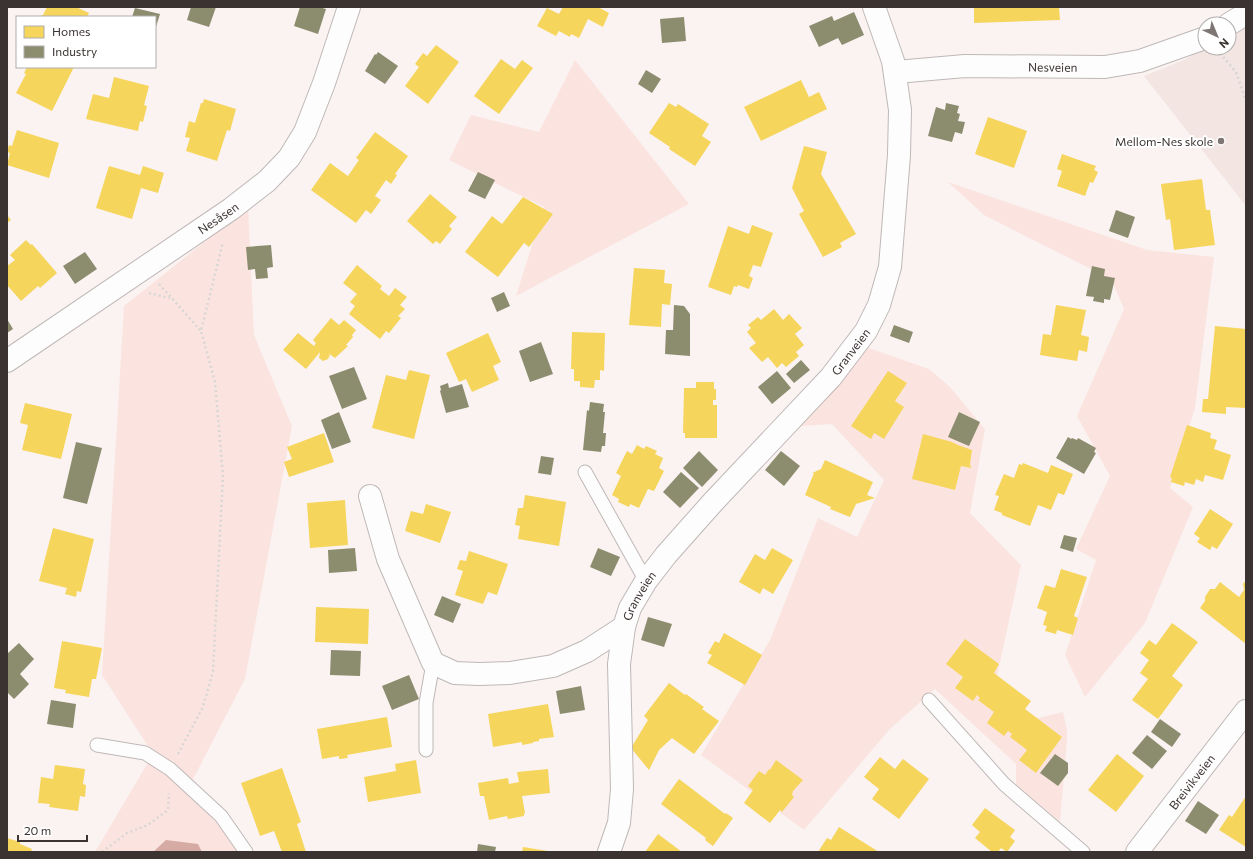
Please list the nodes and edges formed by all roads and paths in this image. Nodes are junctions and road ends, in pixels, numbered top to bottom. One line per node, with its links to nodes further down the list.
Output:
1 (349, 7): 9 (street, Nesåsen)
2 (874, 7): 7 (street, Granveien)
3 (1246, 14): 4 (street)
4 (1237, 19)
5 (1197, 41): 7 (street, Nesveien)
6 (1223, 56): 8 (path)
7 (896, 72): 15 (street, Granveien)
8 (1246, 101)
9 (231, 208): 10 (street, Nesåsen); 11 (path)
10 (145, 267): 11 (path); 12 (street, Nesåsen)
11 (201, 331): 22 (path)
12 (7, 362)
13 (585, 472): 15 (lane)
14 (370, 496): 17 (street)
15 (646, 581): 16 (street, Granveien)
16 (624, 627): 17 (street, Granveien); 25 (street, Granveien)
17 (433, 663): 21 (lane)
18 (929, 700): 26 (lane)
19 (1246, 711): 27 (street, Breivikveien)
20 (97, 745): 22 (lane)
21 (426, 750)
22 (170, 769): 23 (path); 24 (lane)
23 (102, 852)
24 (246, 852)
25 (609, 852)
26 (1083, 852)
27 (1137, 852)

